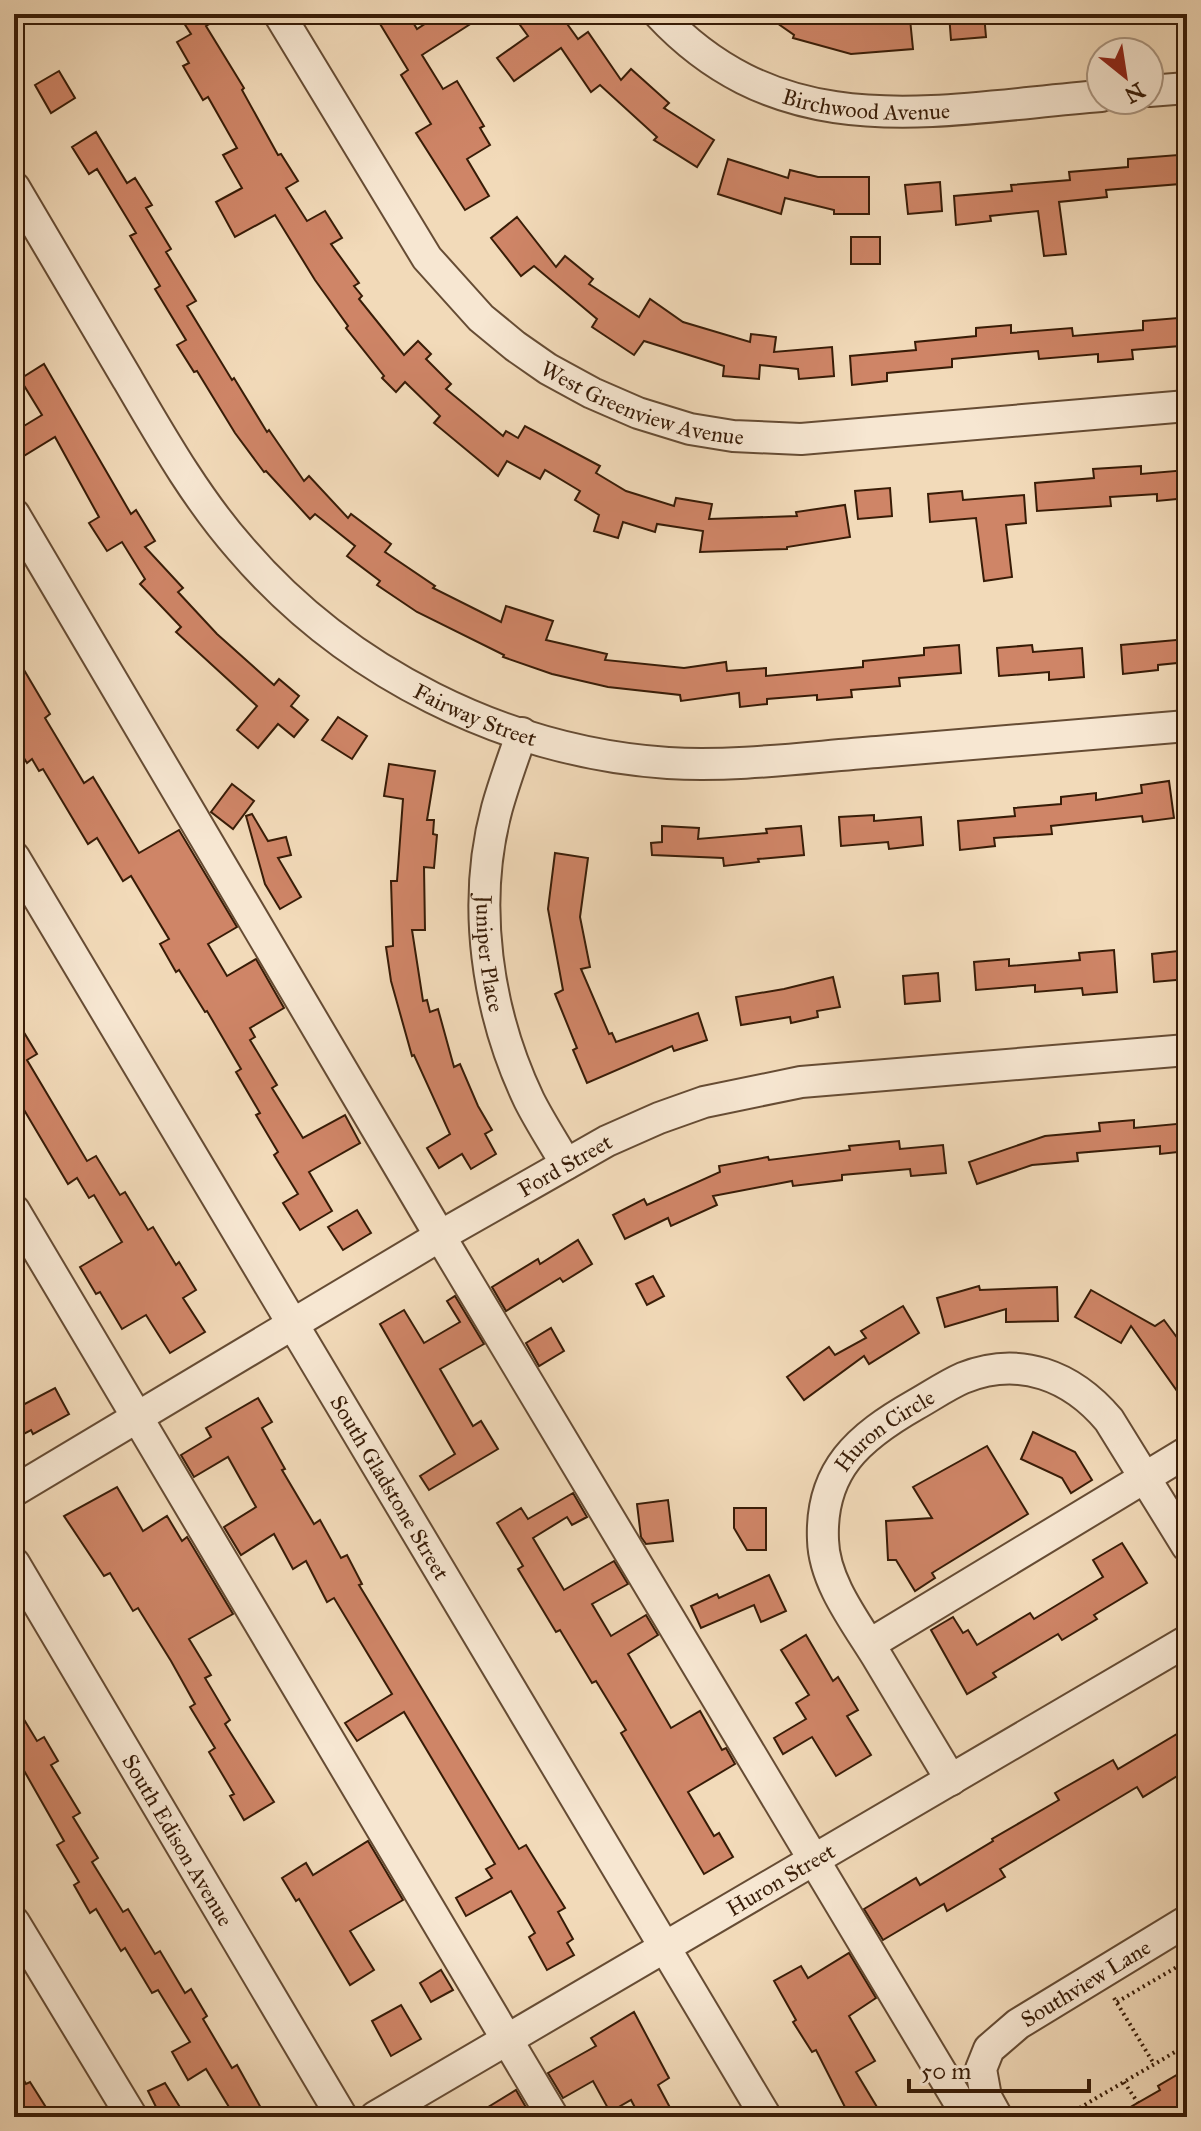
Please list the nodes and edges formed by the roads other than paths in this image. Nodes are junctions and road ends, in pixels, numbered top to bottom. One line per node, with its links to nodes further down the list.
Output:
1 (279, 14): 7 (street, West Greenview Avenue)
2 (659, 14): 5 (street, Birchwood Avenue)
3 (1187, 88): 4 (street)
4 (1165, 90)
5 (1085, 97)
6 (14, 187): 10 (street, Fairway Street)
7 (1187, 406)
8 (14, 514): 15 (street)
9 (1187, 726): 10 (street, Fairway Street)
10 (522, 733): 13 (street, Juniper Place)
11 (14, 857): 16 (street, South Gladstone Street)
12 (1187, 1050): 13 (street, Ford Street)
13 (566, 1164): 15 (street, Ford Street)
14 (14, 1210): 17 (street)
15 (440, 1236): 16 (street, Ford Street); 26 (street)
16 (291, 1324): 17 (street, Ford Street); 29 (street, South Gladstone Street)
17 (136, 1417): 20 (street, Ford Street); 30 (street)
18 (1187, 1452): 19 (street)
19 (1145, 1477): 21 (street, Huron Circle); 24 (street); 24 (street, Huron Circle)
20 (14, 1491)
21 (1187, 1546)
22 (14, 1563): 33 (street, South Edison Avenue)
23 (1187, 1641): 25 (street, Huron Street)
24 (870, 1644): 25 (street, Huron Circle)
25 (951, 1780): 26 (street, Huron Street)
26 (815, 1860): 29 (street, Huron Street); 31 (street)
27 (1187, 1921): 31 (street, Southview Lane)
28 (14, 1922): 32 (street)
29 (666, 1948): 30 (street, Huron Street); 36 (street, South Gladstone Street)
30 (507, 2039): 34 (street, Huron Street); 35 (street)
31 (984, 2110)
32 (132, 2117)
33 (342, 2117)
34 (375, 2117)
35 (553, 2117)
36 (766, 2117)

